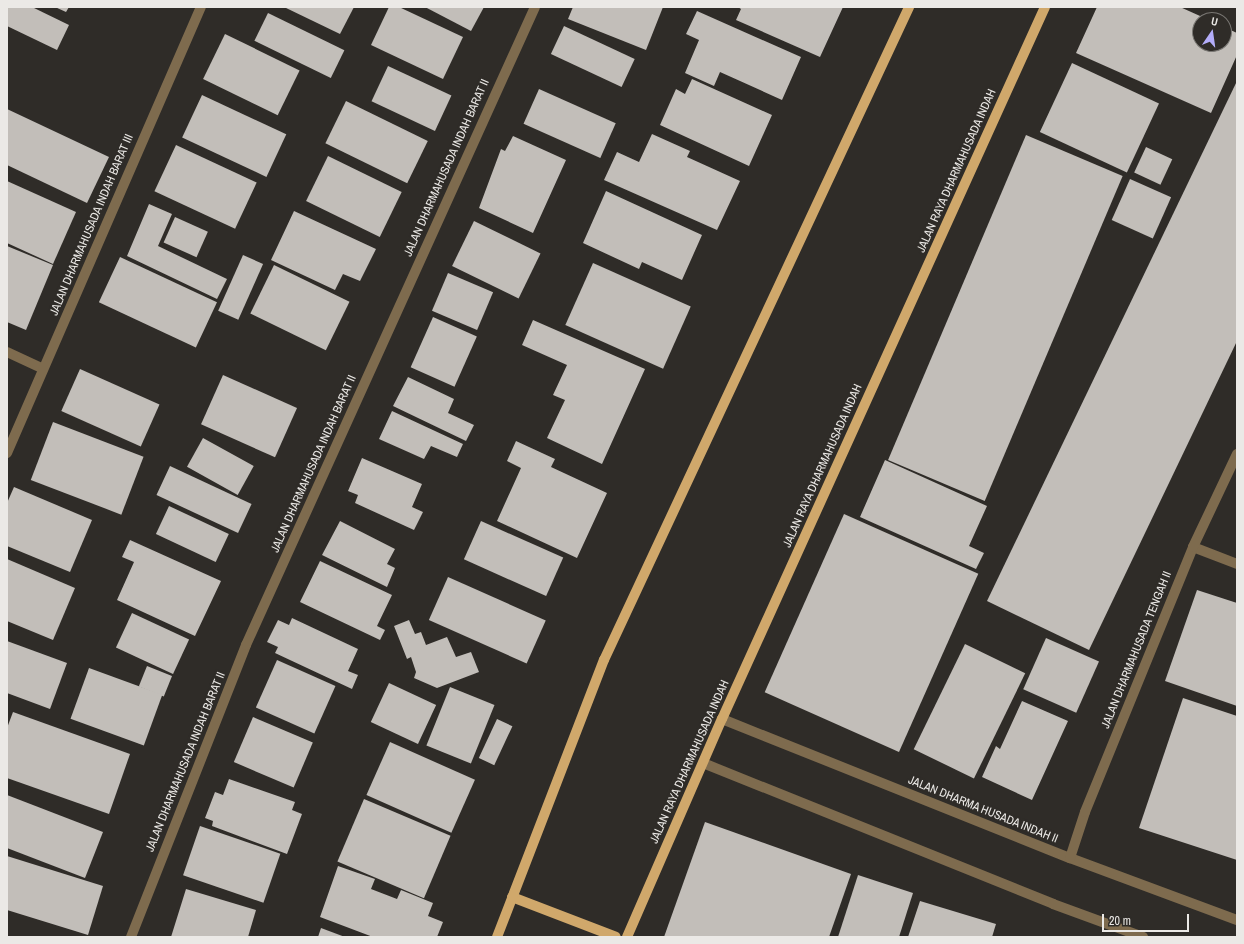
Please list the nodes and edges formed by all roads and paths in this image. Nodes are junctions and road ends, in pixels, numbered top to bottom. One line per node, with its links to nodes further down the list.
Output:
1 (201, 7): 6 (street, JALAN DHARMAHUSADA INDAH BARAT III)
2 (535, 7): 16 (street, JALAN DHARMAHUSADA INDAH BARAT II)
3 (909, 7): 14 (main road)
4 (1045, 7): 11 (main road, JALAN RAYA DHARMAHUSADA INDAH)
5 (7, 352): 6 (street)
6 (42, 368): 7 (street, JALAN DHARMAHUSADA INDAH BARAT III)
7 (7, 453)
8 (1237, 454): 9 (street, JALAN DHARMAHUSADA TENGAH II)
9 (1193, 547): 10 (street); 13 (street, JALAN DHARMAHUSADA TENGAH II)
10 (1237, 564)
11 (722, 719): 12 (main road, JALAN RAYA DHARMAHUSADA INDAH); 13 (street, JALAN DHARMA HUSADA INDAH II)
12 (703, 763): 19 (main road, JALAN RAYA DHARMAHUSADA INDAH); 20 (street)
13 (1070, 858): 15 (street, JALAN DHARMA HUSADA INDAH II)
14 (512, 897): 17 (main road); 18 (main road)
15 (1237, 920)
16 (131, 937)
17 (497, 937)
18 (616, 937)
19 (627, 937)
20 (1143, 937)

